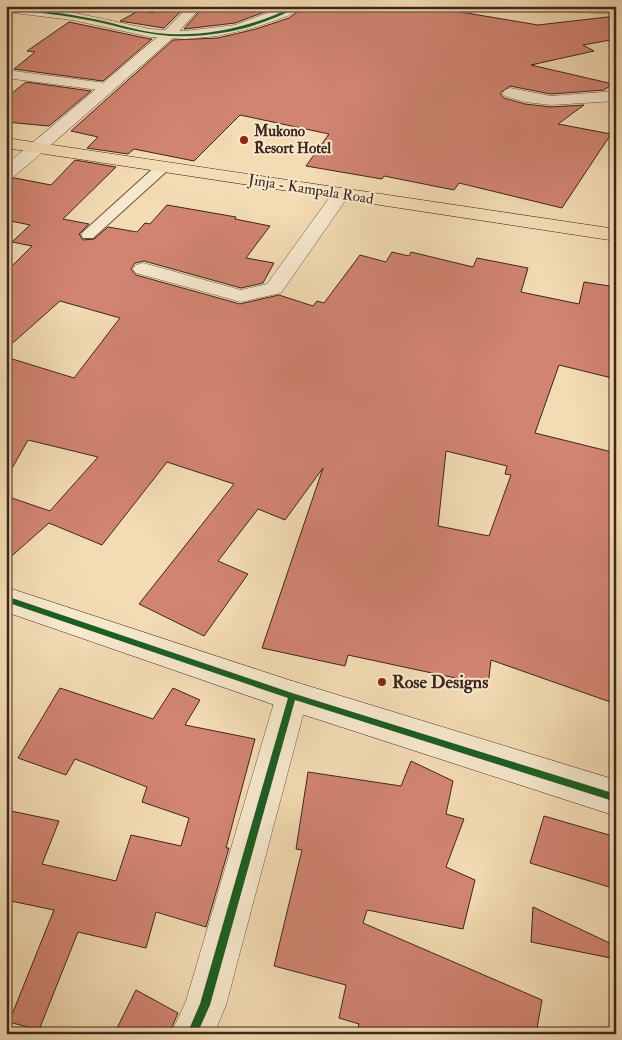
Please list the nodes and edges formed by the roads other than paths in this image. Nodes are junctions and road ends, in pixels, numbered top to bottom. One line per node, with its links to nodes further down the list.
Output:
1 (196, 6): 6 (street)
2 (298, 6): 6 (street)
3 (537, 6): 5 (street)
4 (6, 8): 6 (street)
5 (616, 10)
6 (168, 35): 8 (street)
7 (6, 74): 8 (street)
8 (106, 87): 12 (street)
9 (510, 93): 10 (street)
10 (616, 96)
11 (6, 143): 12 (highway, Jinja - Kampala Road)
12 (38, 148): 13 (highway, Jinja - Kampala Road); 14 (street)
13 (163, 167): 15 (highway, Jinja - Kampala Road); 16 (lane)
14 (6, 174)
15 (341, 194): 17 (highway, Jinja - Kampala Road); 18 (street)
16 (88, 235)
17 (616, 235)
18 (143, 269)
19 (6, 599): 20 (street)
20 (292, 696): 21 (street); 22 (street)
21 (616, 798)
22 (192, 1034)

